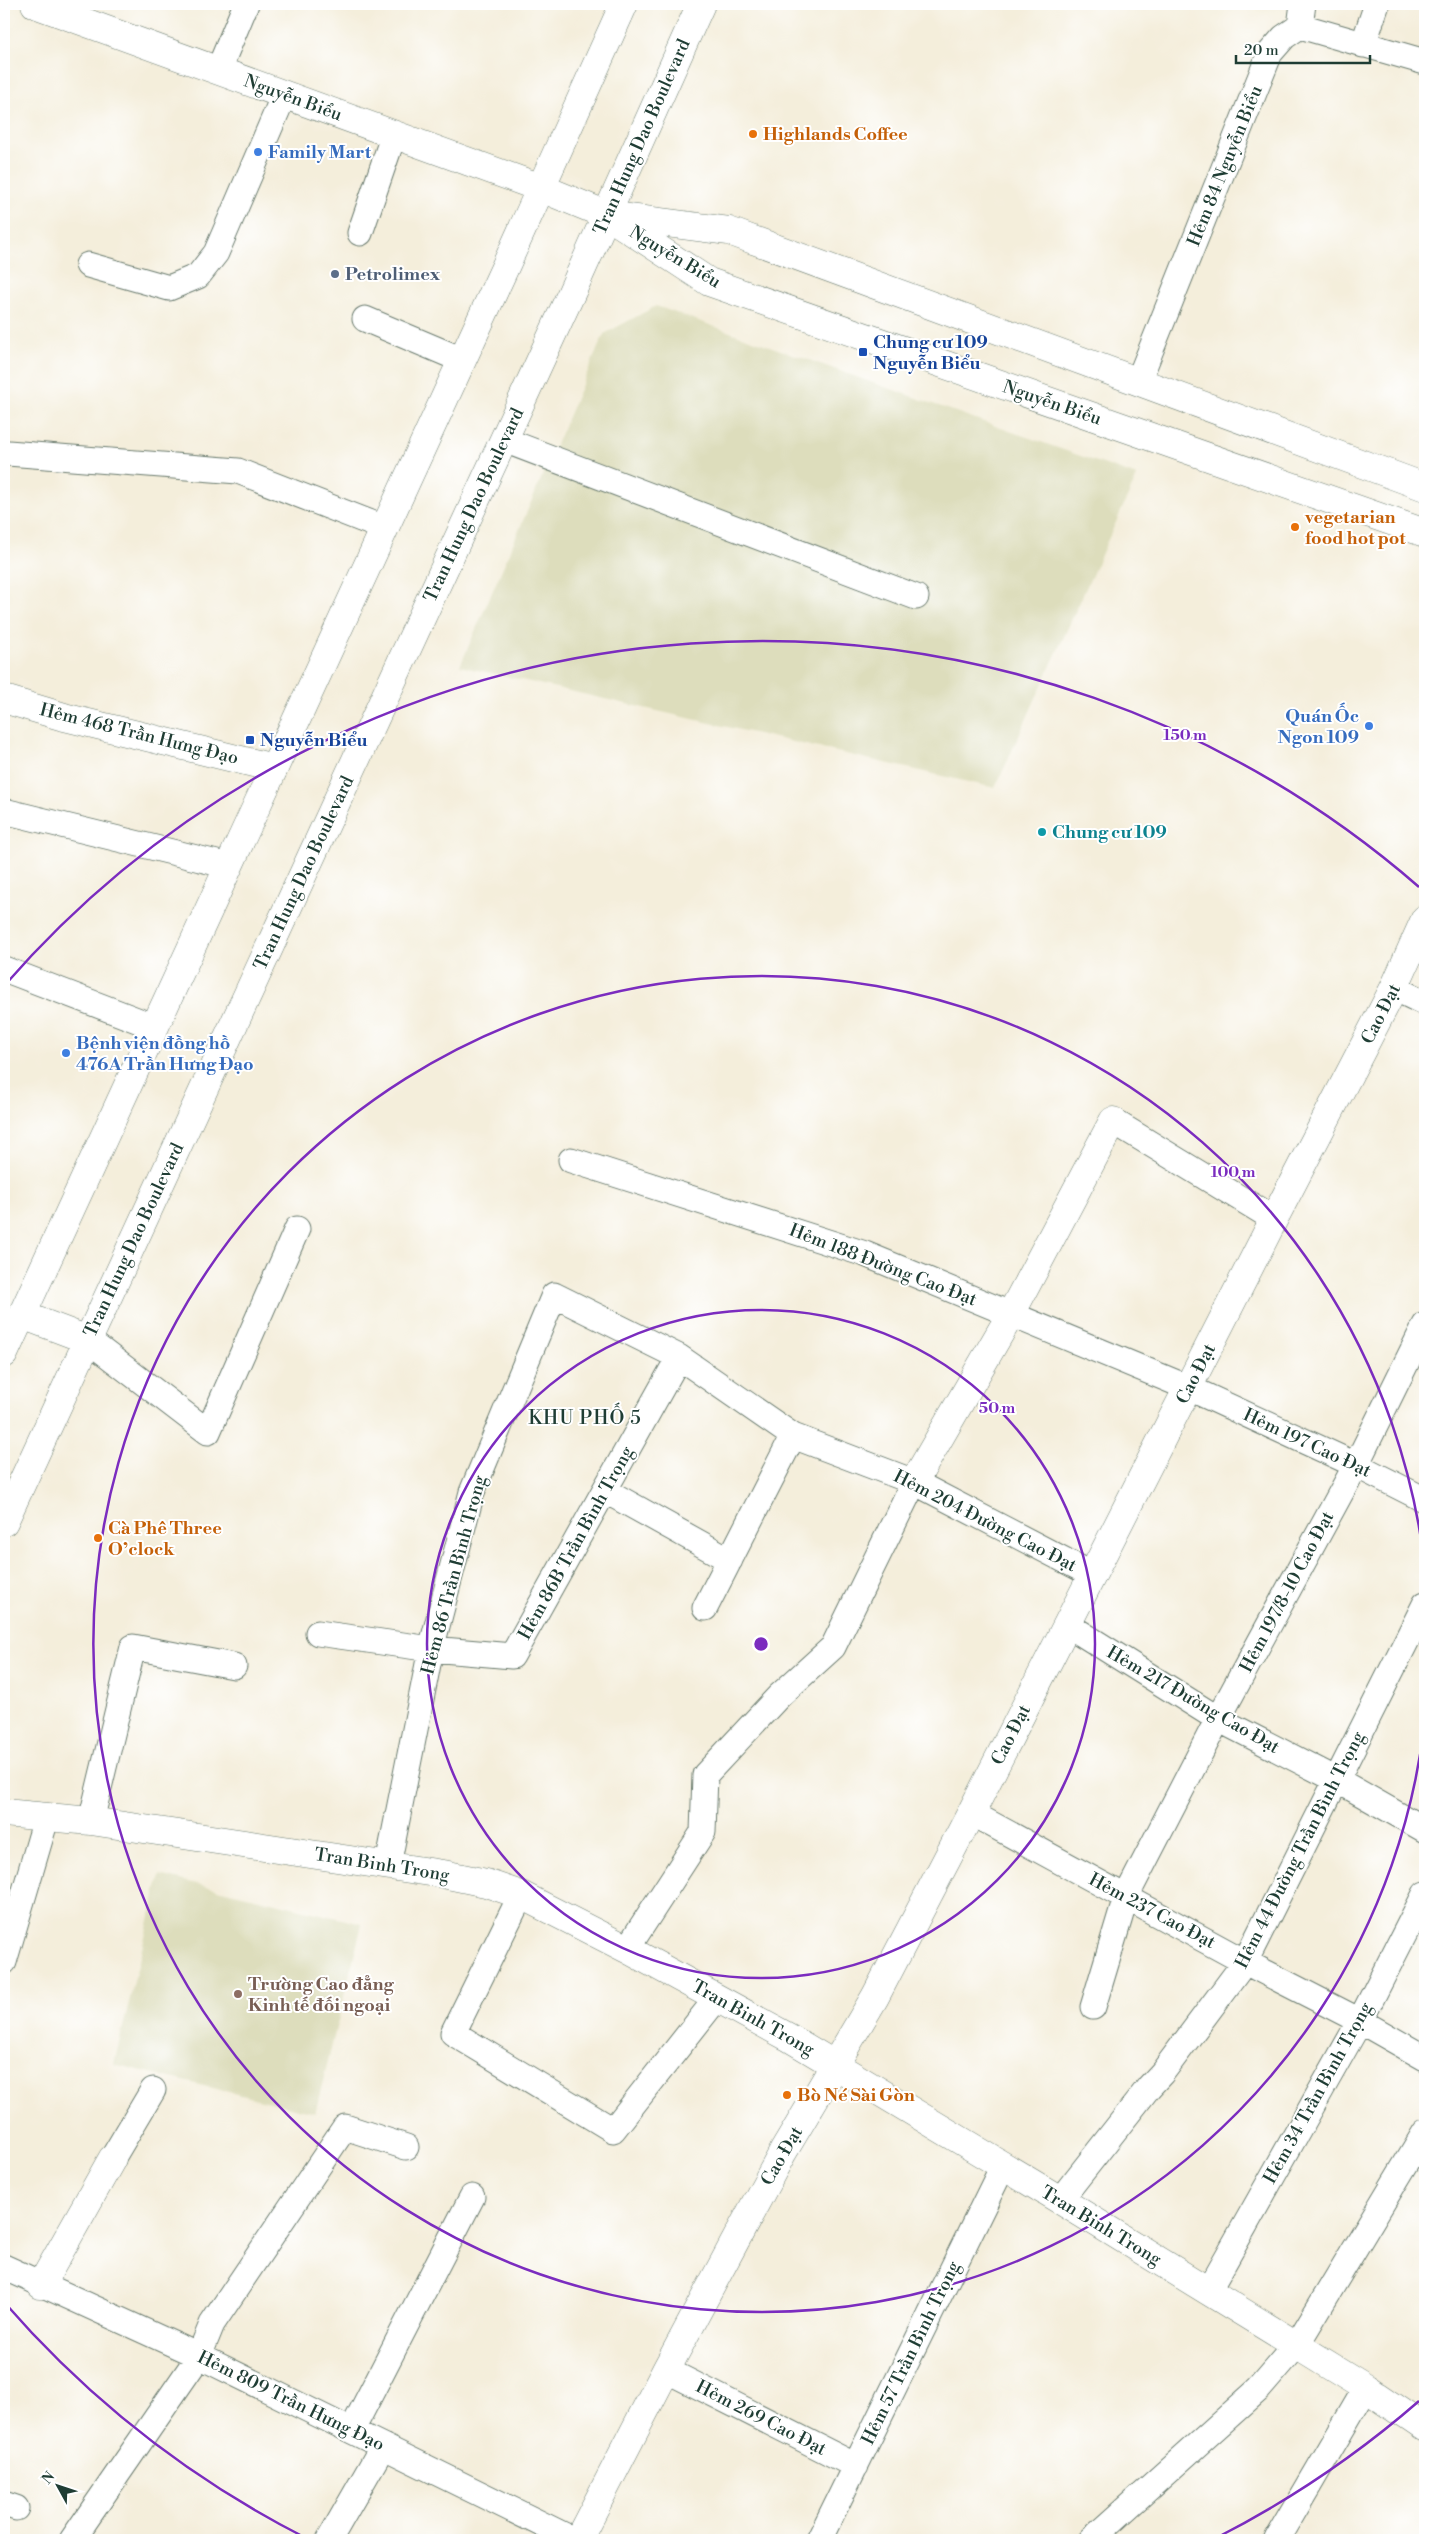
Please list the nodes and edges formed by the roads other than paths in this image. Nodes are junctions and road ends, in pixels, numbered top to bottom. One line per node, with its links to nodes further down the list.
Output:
1 (35, 4): 9 (main road, Nguyễn Biểu)
2 (246, 4): 9 (lane)
3 (624, 4): 12 (main road)
4 (701, 4): 13 (main road, Tran Hung Dao Boulevard)
5 (1377, 4): 7 (lane)
6 (1302, 15): 7 (lane, Hẻm 84 Nguyễn Biểu); 18 (lane, Hẻm 84 Nguyễn Biểu)
7 (1363, 45): 8 (lane, Hẻm 84 Nguyễn Biểu)
8 (1425, 62)
9 (218, 71): 10 (main road, Nguyễn Biểu)
10 (284, 95): 11 (main road, Nguyễn Biểu); 15 (lane)
11 (394, 134): 12 (main road, Nguyễn Biểu); 14 (lane)
12 (541, 188): 13 (main road, Nguyễn Biểu); 17 (main road)
13 (607, 215): 18 (main road, Nguyễn Biểu); 19 (main road, Tran Hung Dao Boulevard); 23 (main road, Nguyễn Biểu)
14 (360, 233)
15 (88, 265)
16 (366, 319): 17 (lane)
17 (462, 360): 22 (main road)
18 (1138, 382): 21 (main road, Nguyễn Biểu)
19 (504, 440): 24 (lane); 42 (main road, Tran Hung Dao Boulevard)
20 (8, 453): 22 (lane)
21 (1425, 487)
22 (384, 528): 26 (main road)
23 (1425, 534)
24 (916, 597)
25 (4, 699): 26 (main road, Hẻm 468 Trần Hưng Ðạo)
26 (274, 768): 28 (main road)
27 (4, 811): 28 (lane)
28 (229, 866): 33 (main road)
29 (1425, 919): 31 (main road, Cao Đạt)
30 (4, 969): 33 (lane)
31 (1394, 988): 32 (lane); 36 (main road, Cao Đạt)
32 (1425, 1003)
33 (155, 1027): 40 (main road)
34 (1113, 1121): 36 (lane); 39 (main road)
35 (571, 1160): 39 (lane, Hẻm 188 Đường Cao Đạt)
36 (1274, 1219): 45 (main road, Cao Đạt)
37 (297, 1229): 42 (lane)
38 (554, 1295): 44 (lane, Hẻm 204 Đường Cao Đạt); 58 (lane, Hẻm 86 Trần Bình Trọng)
39 (1011, 1314): 45 (lane, Hẻm 188 Đường Cao Đạt); 48 (main road)
40 (22, 1315): 42 (main road); 43 (main road)
41 (1425, 1325): 47 (lane, Hẻm 197/8-10 Cao Đạt)
42 (88, 1340): 51 (main road, Tran Hung Dao Boulevard)
43 (4, 1354)
44 (679, 1357): 46 (lane, Hẻm 204 Đường Cao Đạt); 49 (lane, Hẻm 86B Trần Bình Trọng)
45 (1189, 1388): 47 (lane, Hẻm 197 Cao Đạt); 53 (main road, Cao Đạt)
46 (793, 1436): 48 (lane, Hẻm 204 Đường Cao Đạt); 52 (lane)
47 (1356, 1464): 50 (lane, Hẻm 197 Cao Đạt); 60 (lane, Hẻm 197/8-10 Cao Đạt)
48 (914, 1482): 53 (lane, Hẻm 204 Đường Cao Đạt); 71 (lane)
49 (606, 1491): 52 (lane); 58 (lane, Hẻm 86B Trần Bình Trọng)
50 (1425, 1500)
51 (4, 1522)
52 (730, 1560): 55 (lane)
53 (1093, 1575): 56 (main road, Cao Đạt)
54 (1425, 1604): 61 (lane, Hẻm 44 Đường Trần Bình Trọng)
55 (705, 1608)
56 (1068, 1625): 60 (lane, Hẻm 217 Đường Cao Đạt); 63 (main road, Cao Đạt)
57 (318, 1633): 58 (lane)
58 (431, 1649): 67 (lane, Hẻm 86 Trần Bình Trọng)
59 (234, 1666): 65 (lane)
60 (1218, 1719): 61 (lane, Hẻm 217 Đường Cao Đạt); 70 (lane, Hẻm 197/8-10 Cao Đạt)
61 (1337, 1780): 66 (lane, Hẻm 217 Đường Cao Đạt); 73 (lane, Hẻm 44 Đường Trần Bình Trọng)
62 (4, 1813): 64 (main road, Tran Binh Trong)
63 (971, 1813): 70 (lane, Hẻm 237 Cao Đạt); 78 (main road, Cao Đạt)
64 (46, 1819): 65 (main road, Tran Binh Trong); 72 (lane)
65 (91, 1822): 67 (main road, Tran Binh Trong)
66 (1425, 1830)
67 (388, 1865): 69 (main road, Tran Binh Trong)
68 (1425, 1894): 76 (lane, Hẻm 34 Trần Bình Trọng)
69 (521, 1895): 71 (main road, Tran Binh Trong); 74 (lane)
70 (1126, 1897): 73 (lane, Hẻm 237 Cao Đạt); 75 (lane, Hẻm 197/8-10 Cao Đạt)
71 (628, 1949): 74 (main road, Tran Binh Trong)
72 (4, 1962)
73 (1245, 1962): 76 (lane, Hẻm 237 Cao Đạt); 85 (lane, Hẻm 44 Đường Trần Bình Trọng)
74 (717, 1998): 78 (main road, Tran Binh Trong)
75 (1093, 2007)
76 (1360, 2021): 77 (lane, Hẻm 237 Cao Đạt); 88 (lane, Hẻm 34 Trần Bình Trọng)
77 (1425, 2058)
78 (836, 2065): 83 (main road, Tran Binh Trong); 91 (main road, Cao Đạt)
79 (154, 2090): 82 (lane)
80 (1425, 2132): 89 (lane)
81 (406, 2147): 90 (lane)
82 (112, 2159): 87 (main road)
83 (1003, 2166): 85 (main road, Tran Binh Trong); 96 (lane, Hẻm 57 Trần Bình Trọng)
84 (472, 2197): 94 (lane)
85 (1060, 2200): 88 (main road, Tran Binh Trong)
86 (4, 2267): 87 (lane, Hẻm 809 Trần Hưng Đạo)
87 (41, 2284): 90 (lane, Hẻm 809 Trần Hưng Đạo)
88 (1208, 2291): 89 (main road, Tran Binh Trong)
89 (1296, 2346): 92 (main road, Tran Binh Trong); 101 (lane)
90 (199, 2356): 94 (lane, Hẻm 809 Trần Hưng Đạo); 97 (lane)
91 (666, 2370): 96 (lane, Hẻm 269 Cao Đạt); 99 (main road, Cao Đạt)
92 (1366, 2388): 93 (main road, Tran Binh Trong); 102 (lane)
93 (1425, 2428)
94 (352, 2430): 95 (lane, Hẻm 809 Trần Hưng Đạo)
95 (384, 2446): 98 (lane); 99 (lane, Hẻm 809 Trần Hưng Đạo)
96 (856, 2466): 100 (lane, Hẻm 57 Trần Bình Trọng)
97 (72, 2540)
98 (329, 2540)
99 (576, 2540)
100 (820, 2540)
101 (1091, 2540)
102 (1276, 2540)

